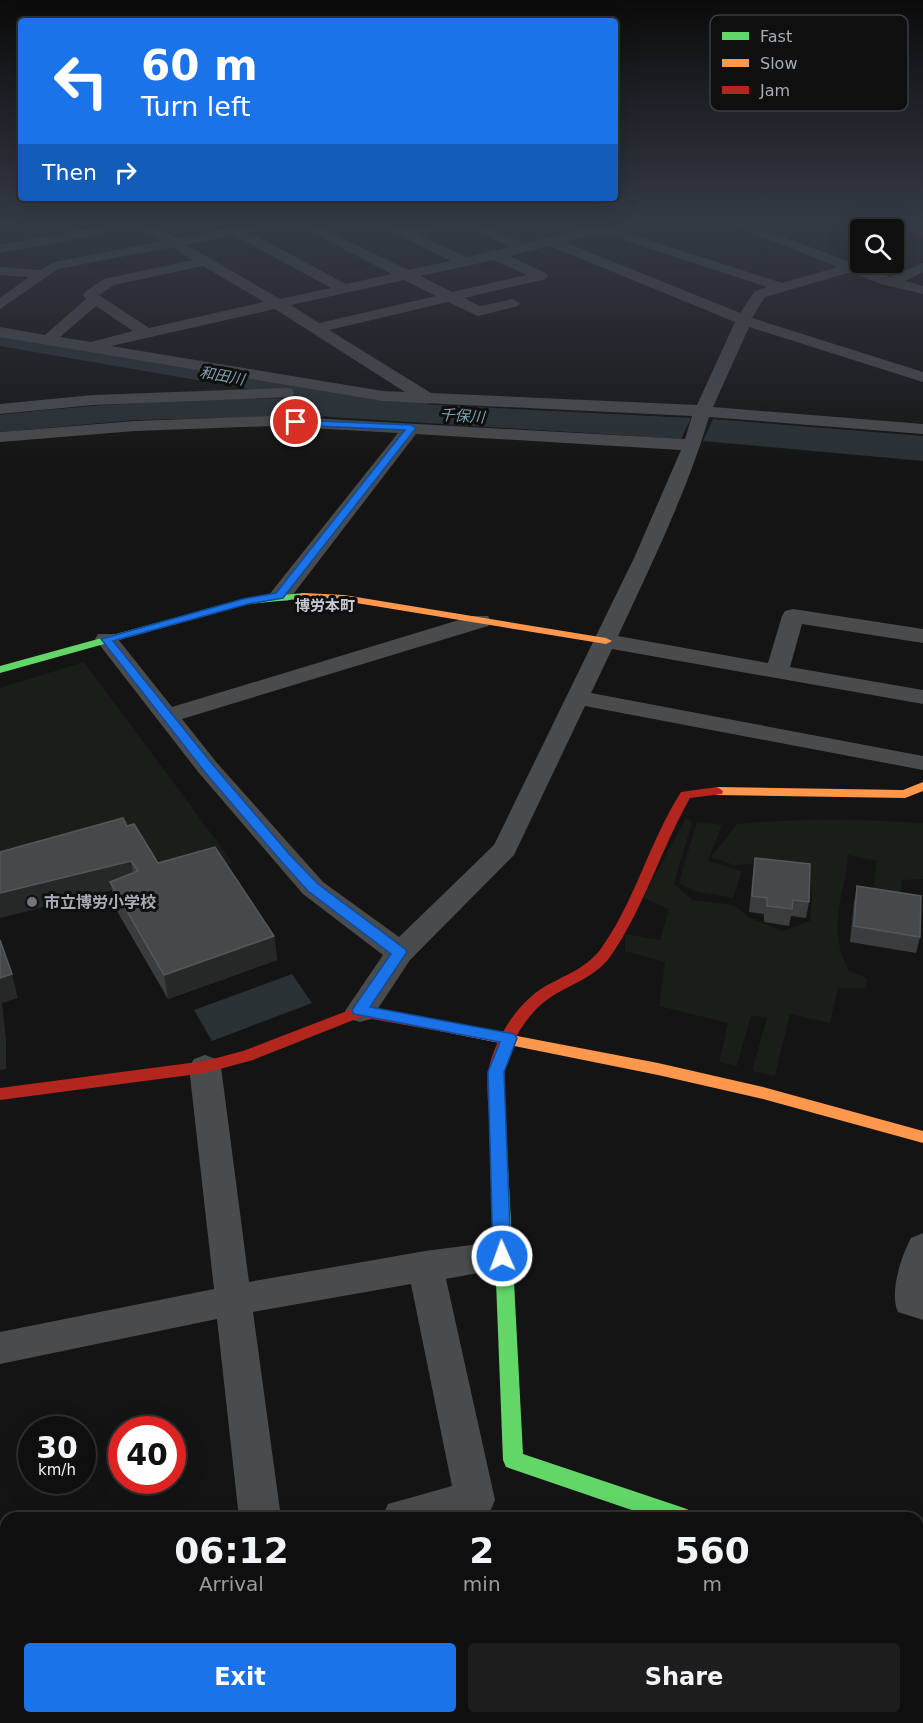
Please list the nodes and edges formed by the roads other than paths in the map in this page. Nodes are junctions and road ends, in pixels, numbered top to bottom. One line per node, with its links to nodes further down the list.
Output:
1 (89, 304): 14 (street)
2 (103, 304): 13 (street)
3 (276, 304): 13 (street)
4 (278, 304): 11 (street)
5 (417, 304): 11 (street)
6 (464, 304): 7 (street)
7 (507, 304)
8 (704, 304): 10 (street)
9 (752, 304): 10 (street)
10 (745, 321): 16 (street); 20 (street)
11 (317, 328): 18 (street)
12 (0, 332): 14 (street)
13 (146, 333): 15 (street)
14 (48, 340): 15 (street)
15 (85, 347): 17 (street)
16 (923, 377)
17 (298, 387): 18 (street); 19 (street)
18 (425, 398): 20 (street)
19 (0, 409)
20 (703, 413): 22 (street); 24 (street)
21 (411, 428): 23 (street); 24 (street); 25 (street)
22 (923, 429)
23 (0, 437)
24 (692, 443): 29 (street)
25 (280, 596): 26 (street); 28 (street)
26 (480, 621): 29 (street); 34 (street)
27 (923, 636): 31 (street)
28 (106, 639): 30 (street); 34 (street)
29 (606, 641): 31 (street); 33 (street)
30 (0, 670)
31 (777, 671): 32 (street)
32 (923, 697)
33 (578, 698): 35 (street); 37 (street)
34 (166, 716): 37 (street)
35 (923, 763)
36 (923, 786): 39 (street)
37 (400, 952): 38 (street)
38 (360, 1011): 39 (street); 40 (street)
39 (509, 1038): 42 (street); 44 (street)
40 (205, 1067): 41 (street); 46 (street)
41 (0, 1094)
42 (923, 1137)
43 (923, 1248): 47 (street)
44 (502, 1256): 45 (street); 51 (street)
45 (425, 1266): 46 (street); 50 (street)
46 (233, 1299): 48 (street); 49 (street)
47 (923, 1304)
48 (0, 1348)
49 (259, 1512)
50 (428, 1512)
51 (665, 1512)

